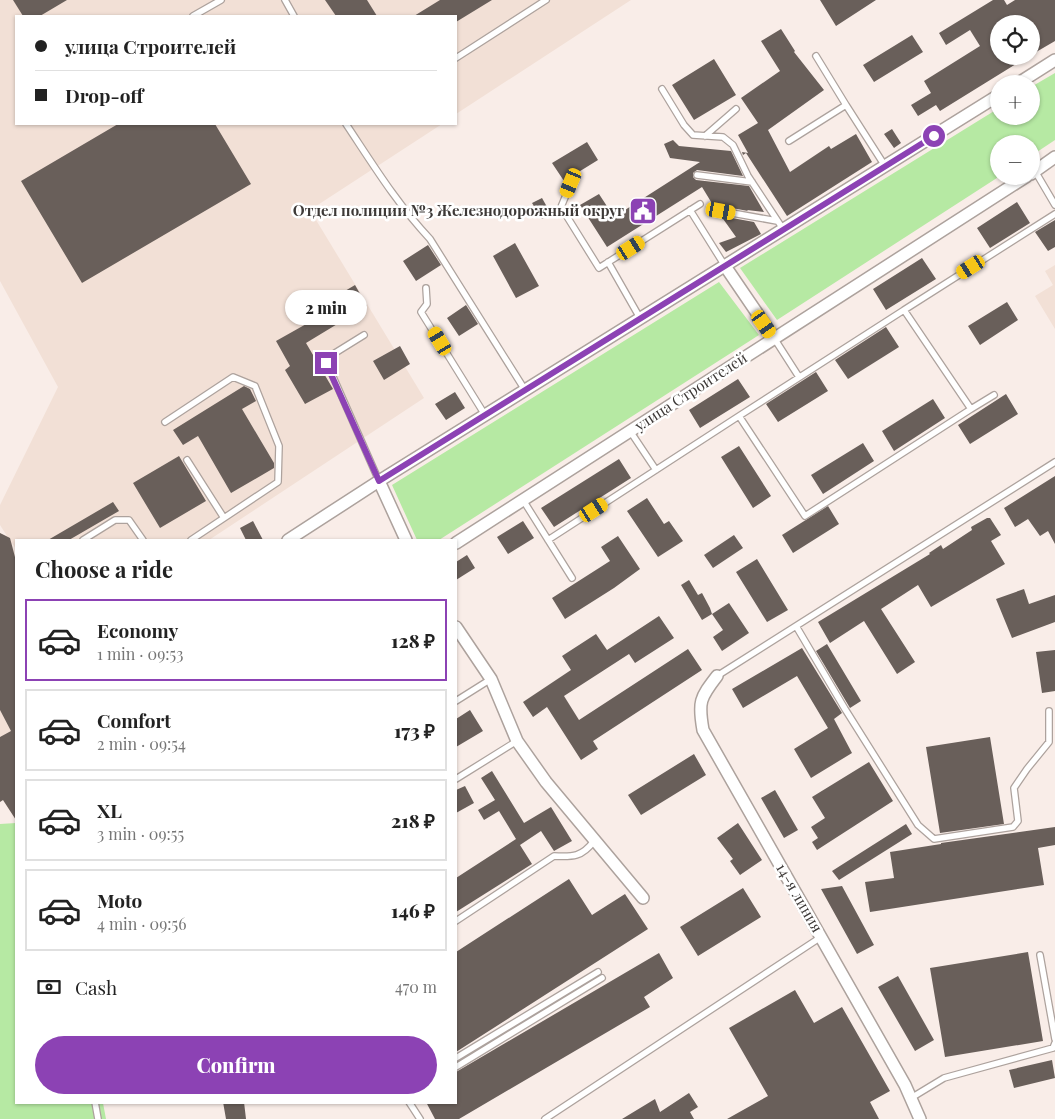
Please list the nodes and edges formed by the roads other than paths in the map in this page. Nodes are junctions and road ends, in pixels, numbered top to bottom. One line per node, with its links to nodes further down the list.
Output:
1 (221, 0): 4 (lane)
2 (285, 0): 5 (lane)
3 (546, 0): 7 (lane)
4 (195, 15)
5 (293, 15)
6 (816, 56): 12 (lane)
7 (457, 57)
8 (1055, 60): 9 (street)
9 (1031, 75)
10 (662, 89): 15 (lane)
11 (990, 101): 18 (street)
12 (846, 105): 16 (lane); 18 (lane)
13 (736, 109): 15 (lane)
14 (347, 125): 39 (lane)
15 (706, 136): 21 (lane)
16 (789, 141)
17 (1055, 158): 19 (street, улица Строителей)
18 (884, 166): 30 (street)
19 (1040, 168)
20 (697, 175): 21 (lane)
21 (752, 182): 30 (lane)
22 (571, 183): 31 (lane)
23 (1014, 185): 37 (street, улица Строителей)
24 (1040, 185): 26 (lane)
25 (700, 204): 27 (lane)
26 (1055, 205)
27 (690, 210): 31 (lane); 32 (lane)
28 (721, 211): 30 (lane)
29 (1055, 214): 34 (lane)
30 (780, 225): 32 (street)
31 (608, 262): 35 (lane)
32 (724, 266): 35 (street); 37 (street)
33 (426, 288): 42 (lane)
34 (904, 310): 38 (lane); 41 (lane)
35 (640, 318): 39 (street)
36 (364, 335): 49 (lane)
37 (774, 338): 38 (lane); 45 (street, улица Строителей)
38 (799, 377): 43 (lane)
39 (525, 390): 42 (street)
40 (994, 395): 41 (lane)
41 (971, 409): 43 (lane)
42 (485, 415): 49 (street)
43 (739, 416): 48 (lane)
44 (165, 422): 51 (lane)
45 (630, 431): 48 (lane); 50 (street, улица Строителей)
46 (187, 460): 51 (lane)
47 (1055, 462): 60 (lane)
48 (656, 470): 57 (lane)
49 (379, 481): 55 (street); 56 (street)
50 (523, 500): 57 (lane); 58 (street, улица Строителей)
51 (224, 518): 54 (lane)
52 (85, 539): 53 (lane)
53 (142, 539)
54 (192, 539)
55 (290, 539)
56 (406, 539)
57 (548, 540): 59 (lane)
58 (457, 541)
59 (572, 578)
60 (796, 626): 62 (lane); 65 (lane)
61 (457, 631): 63 (street)
62 (717, 676): 71 (street, 14-я линия)
63 (491, 680): 64 (lane); 66 (street)
64 (457, 700)
65 (1049, 711)
66 (517, 741): 67 (lane); 68 (street)
67 (457, 778)
68 (594, 841): 69 (street); 70 (lane)
69 (643, 898)
70 (457, 920)
71 (821, 937): 79 (street, 14-я линия); 84 (lane)
72 (1040, 955): 75 (lane)
73 (598, 972): 77 (lane)
74 (602, 978): 78 (lane)
75 (1055, 1039)
76 (1055, 1043): 79 (lane)
77 (457, 1057)
78 (457, 1067)
79 (910, 1098): 85 (street, 14-я линия)
80 (96, 1104): 82 (lane)
81 (410, 1104): 83 (lane)
82 (98, 1119)
83 (420, 1119)
84 (545, 1119)
85 (920, 1119)

